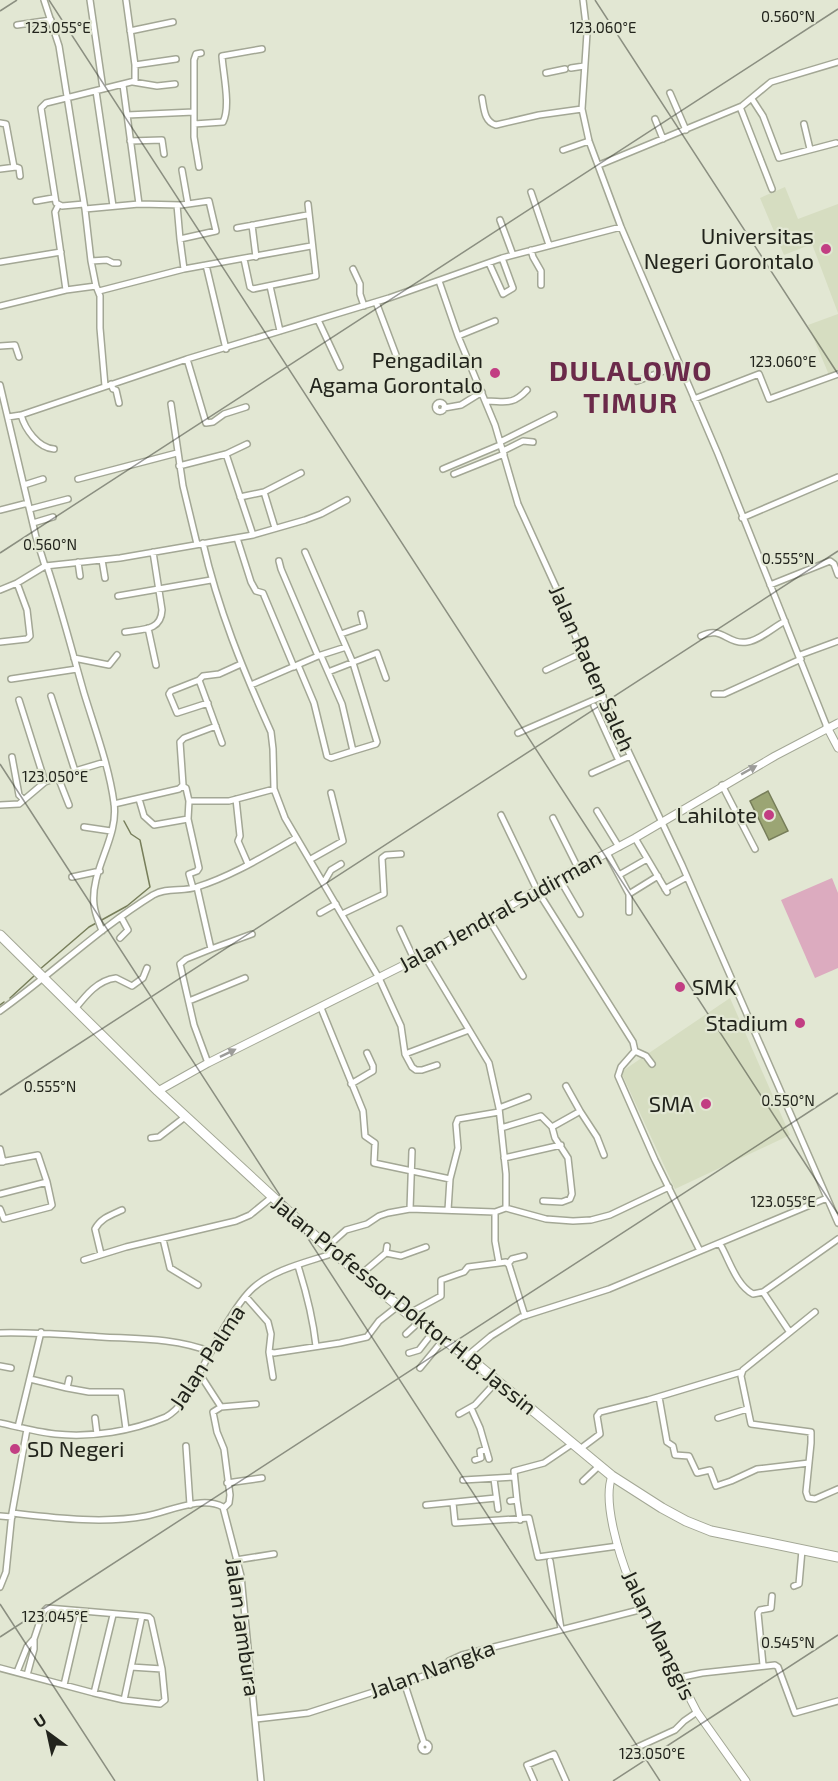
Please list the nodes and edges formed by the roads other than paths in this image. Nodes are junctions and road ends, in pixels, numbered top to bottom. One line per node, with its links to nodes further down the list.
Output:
1 (44, 0): 5 (street)
2 (90, 0): 19 (street)
3 (126, 0): 8 (street)
4 (583, 0): 14 (street)
5 (51, 20): 7 (street); 21 (street)
6 (173, 22): 8 (street)
7 (17, 26)
8 (130, 31): 13 (street)
9 (262, 49): 30 (street)
10 (201, 53): 26 (street)
11 (176, 59): 13 (street)
12 (838, 62): 23 (street)
13 (135, 65): 16 (street)
14 (584, 66): 15 (street); 25 (street)
15 (546, 73)
16 (134, 82): 17 (street); 18 (street)
17 (123, 84): 19 (street); 27 (street)
18 (175, 84)
19 (99, 90): 21 (street); 56 (street)
20 (670, 93): 32 (street)
21 (68, 98): 48 (street); 55 (street)
22 (482, 98): 25 (street)
23 (752, 99): 24 (street); 37 (street)
24 (740, 107): 32 (street); 46 (street)
25 (582, 109): 35 (street)
26 (194, 112): 27 (street); 30 (street)
27 (127, 115): 34 (street)
28 (655, 119): 33 (street)
29 (0, 123): 41 (street)
30 (194, 124): 42 (street)
31 (804, 124): 37 (street)
32 (686, 130): 33 (street)
33 (663, 139): 40 (street)
34 (130, 141): 39 (street); 50 (street)
35 (589, 141): 38 (street); 40 (street)
36 (836, 142): 37 (street)
37 (810, 149)
38 (563, 150)
39 (164, 154)
40 (599, 165): 60 (street)
41 (14, 166): 43 (street); 45 (street)
42 (199, 166)
43 (0, 170)
44 (182, 170): 51 (street)
45 (20, 176)
46 (771, 189)
47 (531, 192): 63 (street)
48 (53, 198): 49 (street); 54 (street)
49 (36, 201)
50 (139, 204): 53 (street); 56 (street)
51 (188, 204): 53 (street); 62 (street)
52 (308, 204): 57 (street)
53 (177, 205): 62 (street)
54 (58, 206): 55 (street); 66 (street)
55 (84, 206): 56 (street); 71 (street)
56 (113, 206)
57 (308, 215): 59 (street); 64 (street)
58 (500, 220): 67 (street)
59 (252, 225): 61 (street); 68 (street)
60 (621, 227): 63 (street); 95 (street)
61 (237, 228)
62 (180, 239): 76 (street)
63 (549, 245): 65 (street)
64 (312, 246): 68 (street); 80 (street)
65 (531, 250): 67 (street); 79 (street)
66 (61, 252): 72 (street); 82 (street)
67 (513, 255): 70 (street)
68 (256, 257): 69 (street)
69 (244, 258): 75 (street); 80 (street)
70 (502, 258): 74 (street); 74 (street)
71 (91, 261): 73 (street); 81 (street)
72 (0, 262)
73 (118, 263)
74 (489, 263): 78 (street)
75 (206, 265): 76 (street); 91 (street)
76 (184, 269): 81 (street)
77 (353, 270): 85 (street)
78 (439, 281): 83 (street); 89 (street, Jalan Raden Saleh)
79 (541, 285)
80 (270, 286): 88 (street)
81 (97, 289): 82 (street); 100 (street)
82 (66, 290): 84 (street)
83 (376, 302): 85 (street); 92 (street)
84 (0, 306)
85 (364, 306): 86 (street)
86 (318, 320): 88 (street); 96 (street)
87 (495, 321): 89 (street)
88 (280, 331): 91 (street)
89 (458, 336): 102 (street, Jalan Raden Saleh)
90 (3, 346): 93 (street)
91 (225, 349): 94 (street)
92 (396, 355)
93 (19, 357)
94 (187, 359): 100 (street); 107 (street)
95 (680, 365): 98 (street); 103 (street)
96 (340, 368)
97 (838, 374): 103 (street)
98 (637, 381)
99 (0, 385): 111 (street)
100 (108, 385): 105 (street); 109 (street)
101 (527, 390): 104 (street)
102 (482, 392): 104 (street, Jalan Raden Saleh); 108 (street)
103 (694, 399): 134 (street)
104 (486, 401): 113 (street, Jalan Raden Saleh)
105 (118, 403)
106 (171, 404): 117 (street)
107 (246, 407)
108 (444, 408)
109 (20, 415): 111 (street); 115 (street)
110 (554, 416): 113 (street)
111 (9, 417): 126 (street)
112 (533, 442): 116 (street)
113 (500, 443): 116 (street, Jalan Raden Saleh); 120 (street)
114 (247, 444): 118 (street)
115 (54, 449)
116 (503, 452): 122 (street); 164 (street, Jalan Raden Saleh)
117 (177, 453): 119 (street); 124 (street)
118 (226, 454): 119 (street); 128 (street)
119 (179, 466): 139 (street)
120 (443, 469)
121 (301, 473): 127 (street)
122 (454, 474)
123 (838, 477): 134 (street)
124 (78, 478)
125 (43, 479): 126 (street)
126 (24, 485): 131 (street)
127 (264, 492): 128 (street); 136 (street)
128 (240, 497): 137 (street)
129 (69, 499): 131 (street)
130 (347, 500): 136 (street)
131 (29, 506): 132 (street); 135 (street)
132 (0, 510)
133 (53, 517): 135 (street)
134 (742, 518): 151 (street)
135 (33, 523): 145 (street)
136 (275, 528): 137 (street)
137 (253, 535): 138 (street)
138 (237, 538): 139 (street); 172 (street)
139 (200, 544): 140 (street); 149 (street)
140 (153, 552): 142 (street); 152 (street)
141 (304, 552): 159 (street)
142 (102, 560): 144 (street); 148 (street)
143 (279, 561): 166 (street)
144 (78, 562): 145 (street); 146 (street)
145 (46, 566): 150 (street); 168 (street)
146 (80, 576)
147 (838, 576): 151 (street)
148 (105, 578)
149 (211, 580): 152 (street); 170 (street)
150 (16, 583): 153 (street); 162 (street)
151 (770, 585): 156 (street)
152 (159, 589): 154 (street); 157 (street)
153 (0, 590)
154 (118, 596)
155 (361, 614): 159 (street)
156 (785, 621): 160 (street); 167 (street)
157 (148, 628): 158 (street); 171 (street)
158 (125, 632)
159 (341, 634): 163 (street)
160 (701, 636)
161 (838, 641): 167 (street)
162 (0, 642)
163 (346, 647): 166 (street); 169 (street)
164 (582, 653): 174 (street); 182 (street, Jalan Raden Saleh)
165 (117, 656): 168 (street)
166 (320, 656): 172 (street); 175 (street)
167 (800, 657): 180 (street); 188 (street)
168 (74, 658): 173 (street)
169 (353, 663): 175 (street); 176 (street); 192 (street)
170 (241, 664): 178 (street); 179 (street)
171 (156, 665)
172 (296, 666): 179 (street); 192 (street)
173 (77, 669): 177 (street); 196 (street)
174 (546, 670)
175 (328, 672): 192 (street)
176 (386, 678)
177 (11, 679)
178 (199, 680): 184 (street); 184 (street)
179 (251, 685): 203 (street)
180 (714, 694)
181 (51, 696): 197 (street)
182 (603, 696): 189 (street); 193 (street, Jalan Raden Saleh)
183 (19, 700): 200 (street)
184 (208, 703): 187 (street)
185 (594, 706): 195 (street)
186 (838, 723): 188 (street, Jalan Jendral Sudirman)
187 (216, 726): 190 (street); 202 (street)
188 (827, 728): 191 (street); 201 (street, Jalan Jendral Sudirman, one-way to 188)
189 (518, 733)
190 (222, 743)
191 (838, 748)
192 (353, 751)
193 (630, 756): 195 (street); 216 (street, Jalan Raden Saleh)
194 (12, 757): 207 (street)
195 (619, 761): 198 (street)
196 (105, 762): 197 (street); 209 (street)
197 (75, 771): 199 (street)
198 (592, 773)
199 (58, 777): 200 (street); 211 (street)
200 (45, 782): 207 (street)
201 (722, 785): 216 (street, Jalan Jendral Sudirman); 222 (street)
202 (182, 786): 205 (street); 208 (street)
203 (274, 789): 206 (street); 219 (street)
204 (331, 793): 225 (street)
205 (139, 799): 209 (street); 214 (street)
206 (236, 799): 208 (street); 227 (street)
207 (24, 800): 210 (street)
208 (189, 801): 214 (street)
209 (114, 804): 218 (street)
210 (0, 805)
211 (69, 805)
212 (597, 811): 221 (street)
213 (501, 815): 238 (street)
214 (188, 819): 237 (street)
215 (553, 819): 229 (street)
216 (661, 821): 220 (street, Jalan Jendral Sudirman); 234 (street, Jalan Raden Saleh)
217 (84, 827): 218 (street)
218 (111, 831): 230 (street)
219 (296, 838): 225 (street); 227 (street)
220 (635, 838): 221 (street, Jalan Jendral Sudirman); 226 (street)
221 (619, 847): 223 (street, Jalan Jendral Sudirman)
222 (754, 849)
223 (607, 853): 229 (street, Jalan Jendral Sudirman); 231 (street)
224 (401, 854): 243 (street)
225 (311, 859): 236 (street)
226 (647, 859): 231 (street); 232 (street)
227 (248, 864): 237 (street)
228 (340, 864): 236 (street)
229 (578, 868): 235 (street, Jalan Jendral Sudirman)
230 (100, 871): 233 (street); 248 (street)
231 (619, 875): 239 (street)
232 (658, 876): 234 (street); 239 (street)
233 (72, 877)
234 (687, 877): 293 (street, Jalan Raden Saleh)
235 (560, 878): 238 (street, Jalan Jendral Sudirman); 244 (street)
236 (324, 882): 240 (street)
237 (195, 888): 245 (street); 252 (street)
238 (537, 890): 246 (street, Jalan Jendral Sudirman); 265 (street)
239 (629, 894): 241 (street)
240 (336, 904): 242 (street); 243 (street)
241 (629, 912)
242 (320, 913)
243 (342, 914): 259 (street)
244 (580, 914)
245 (121, 917): 248 (street); 251 (street)
246 (488, 918): 253 (street, Jalan Jendral Sudirman); 256 (street)
247 (400, 929): 254 (street)
248 (102, 931): 257 (street)
249 (252, 934): 252 (street)
250 (0, 935): 257 (highway, Jalan Professor Doktor H.B. Jassin)
251 (120, 938)
252 (211, 949): 260 (street)
253 (424, 955): 254 (street, Jalan Jendral Sudirman); 264 (street)
254 (414, 959): 259 (street, Jalan Jendral Sudirman)
255 (147, 968): 261 (street)
256 (523, 976)
257 (44, 977): 261 (highway, Jalan Professor Doktor H.B. Jassin); 263 (street)
258 (245, 978): 260 (street)
259 (379, 978): 262 (street, Jalan Jendral Sudirman); 267 (street)
260 (189, 1001): 268 (street)
261 (75, 1008): 273 (highway, Jalan Professor Doktor H.B. Jassin)
262 (321, 1008): 268 (street, Jalan Jendral Sudirman, one-way to 262); 271 (street)
263 (0, 1011)
264 (469, 1030): 267 (street); 275 (street)
265 (635, 1051): 269 (street); 290 (street)
266 (367, 1053): 271 (street)
267 (405, 1054): 270 (street)
268 (208, 1063): 273 (street, Jalan Jendral Sudirman)
269 (652, 1064)
270 (437, 1065)
271 (351, 1084): 287 (street)
272 (566, 1086): 276 (street)
273 (158, 1091): 277 (highway, Jalan Professor Doktor H.B. Jassin)
274 (528, 1097): 275 (street)
275 (499, 1110): 279 (street); 288 (street)
276 (580, 1111): 278 (street); 284 (street)
277 (185, 1117): 280 (street); 292 (highway, Jalan Professor Doktor H.B. Jassin)
278 (552, 1127): 279 (street); 281 (street)
279 (501, 1128): 285 (street)
280 (151, 1137)
281 (561, 1145): 285 (street); 294 (street)
282 (0, 1149): 286 (street)
283 (412, 1151): 287 (street)
284 (604, 1155)
285 (504, 1158): 295 (street)
286 (2, 1162): 289 (street)
287 (410, 1171): 288 (street); 297 (street)
288 (450, 1179): 299 (street)
289 (47, 1182): 291 (street); 296 (street)
290 (669, 1187): 295 (street); 308 (street)
291 (0, 1194)
292 (272, 1197): 302 (street); 307 (highway, Jalan Professor Doktor H.B. Jassin)
293 (826, 1198): 301 (street, Jalan Raden Saleh); 304 (street)
294 (543, 1201)
295 (506, 1208): 300 (street)
296 (0, 1209)
297 (410, 1209): 299 (street); 307 (street)
298 (122, 1210): 310 (street)
299 (448, 1210): 300 (street)
300 (495, 1212): 313 (street)
301 (838, 1223)
302 (163, 1239): 310 (street); 317 (street)
303 (838, 1239): 318 (street)
304 (720, 1244): 308 (street); 318 (street)
305 (387, 1246): 309 (street)
306 (426, 1248): 309 (street)
307 (330, 1250): 315 (street, Jalan Palma); 316 (highway, Jalan Professor Doktor H.B. Jassin)
308 (700, 1251): 323 (street)
309 (386, 1253): 316 (street)
310 (102, 1254): 312 (street)
311 (524, 1256): 314 (street)
312 (84, 1260)
313 (499, 1263): 314 (street); 322 (street)
314 (508, 1264): 323 (street)
315 (298, 1266): 319 (street, Jalan Palma); 332 (street)
316 (360, 1275): 320 (highway, Jalan Professor Doktor H.B. Jassin)
317 (198, 1285)
318 (764, 1292): 325 (street)
319 (246, 1297): 333 (street, Jalan Palma); 334 (street)
320 (398, 1305): 322 (highway, Jalan Professor Doktor H.B. Jassin); 332 (street)
321 (815, 1312): 325 (street)
322 (408, 1314): 324 (highway, Jalan Professor Doktor H.B. Jassin)
323 (525, 1316): 336 (street)
324 (419, 1322): 327 (highway, Jalan Professor Doktor H.B. Jassin); 329 (street)
325 (789, 1331): 340 (street)
326 (40, 1332): 328 (street); 333 (street); 343 (street)
327 (433, 1332): 330 (highway, Jalan Professor Doktor H.B. Jassin); 335 (street)
328 (1, 1333): 331 (street)
329 (406, 1334)
330 (443, 1340): 336 (highway, Jalan Professor Doktor H.B. Jassin); 339 (street)
331 (0, 1341)
332 (316, 1346): 334 (street)
333 (211, 1352): 341 (street, Jalan Palma)
334 (269, 1352): 342 (street)
335 (409, 1353)
336 (467, 1356): 345 (highway, Jalan Professor Doktor H.B. Jassin)
337 (0, 1366): 338 (street)
338 (11, 1368)
339 (420, 1368)
340 (741, 1372): 347 (street); 351 (street)
341 (199, 1373): 349 (street); 358 (street, Jalan Palma)
342 (273, 1377)
343 (30, 1379): 346 (street); 356 (street)
344 (69, 1379): 346 (street)
345 (497, 1381): 350 (street); 361 (highway, Jalan Professor Doktor H.B. Jassin)
346 (67, 1388): 358 (street)
347 (659, 1397): 361 (street); 365 (street)
348 (256, 1404): 349 (street)
349 (221, 1407): 373 (street, Jalan Jambura)
350 (471, 1408): 352 (street); 362 (street)
351 (747, 1409): 354 (street); 365 (street)
352 (459, 1414)
353 (95, 1418): 359 (street)
354 (718, 1418)
355 (0, 1423): 356 (street, Jalan Palma)
356 (18, 1427): 357 (street, Jalan Palma)
357 (27, 1429): 359 (street, Jalan Palma); 383 (street)
358 (126, 1429): 359 (street, Jalan Palma)
359 (97, 1434)
360 (186, 1446): 379 (street)
361 (576, 1447): 366 (highway, Jalan Professor Doktor H.B. Jassin); 368 (street)
362 (486, 1449): 363 (street); 364 (street)
363 (489, 1459)
364 (475, 1460)
365 (809, 1463): 374 (street)
366 (599, 1466): 367 (highway, Jalan Professor Doktor H.B. Jassin); 372 (street)
367 (612, 1476): 386 (street, Jalan Manggis); 387 (highway, Jalan Professor Doktor H.B. Jassin)
368 (514, 1477): 370 (street); 376 (street)
369 (262, 1478): 373 (street)
370 (494, 1479): 371 (street); 375 (street)
371 (463, 1480)
372 (583, 1481)
373 (227, 1483): 381 (street, Jalan Jambura)
374 (838, 1489)
375 (496, 1498): 378 (street); 382 (street)
376 (517, 1500): 377 (street); 385 (street)
377 (510, 1501)
378 (453, 1503): 380 (street); 385 (street)
379 (190, 1505): 381 (street); 383 (street)
380 (426, 1505)
381 (224, 1508): 390 (street, Jalan Jambura)
382 (498, 1509)
383 (12, 1515): 384 (street); 393 (street)
384 (0, 1516)
385 (520, 1520): 386 (street)
386 (618, 1546): 395 (street, Jalan Manggis)
387 (802, 1550): 389 (highway, Jalan Professor Doktor H.B. Jassin); 392 (street)
388 (274, 1554): 390 (street)
389 (838, 1557)
390 (236, 1560): 416 (street, Jalan Jambura)
391 (550, 1561): 399 (street)
392 (794, 1586)
393 (0, 1587)
394 (772, 1596): 403 (street)
395 (643, 1609): 399 (street, Jalan Nangka); 409 (street, Jalan Manggis)
396 (81, 1612): 397 (street); 400 (street); 411 (street)
397 (113, 1615): 398 (street); 412 (street)
398 (142, 1616): 405 (street); 406 (street)
399 (561, 1629): 410 (street, Jalan Nangka)
400 (34, 1639): 401 (street); 402 (street)
401 (21, 1663): 402 (street); 407 (street)
402 (30, 1665): 408 (street)
403 (763, 1665): 409 (street); 414 (street)
404 (1, 1667): 407 (street)
405 (131, 1667): 406 (street); 413 (street)
406 (162, 1669): 413 (street)
407 (17, 1672): 408 (street)
408 (27, 1675): 411 (street)
409 (678, 1678): 415 (street, Jalan Manggis)
410 (404, 1682): 416 (street, Jalan Nangka); 417 (street)
411 (64, 1685): 412 (street)
412 (94, 1693): 413 (street)
413 (124, 1700)
414 (838, 1701)
415 (697, 1713): 418 (street); 422 (street, Jalan Manggis)
416 (256, 1719): 419 (street, Jalan Jambura)
417 (424, 1743)
418 (629, 1751)
419 (261, 1781)
420 (534, 1781): 421 (street)
421 (566, 1781)
422 (746, 1781)

